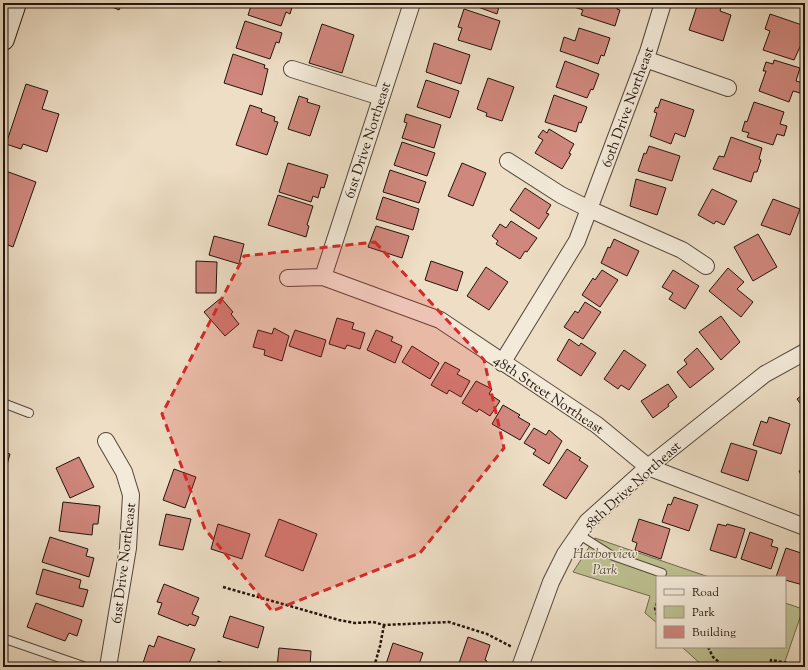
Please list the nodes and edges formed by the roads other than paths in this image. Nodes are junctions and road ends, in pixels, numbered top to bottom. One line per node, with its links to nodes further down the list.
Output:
1 (15, 3): 4 (street)
2 (412, 3): 8 (street, 61st Drive Northeast)
3 (663, 3): 5 (street, 60th Drive Northeast)
4 (3, 39)
5 (645, 59): 7 (street); 10 (street, 60th Drive Northeast)
6 (292, 69): 8 (street)
7 (728, 88)
8 (381, 98): 12 (street, 61st Drive Northeast)
9 (508, 161): 10 (street)
10 (589, 210): 11 (street); 15 (street, 60th Drive Northeast)
11 (706, 266)
12 (322, 277): 13 (street, 48th Street Northeast); 15 (street, 48th Street Northeast)
13 (288, 278)
14 (805, 352): 19 (street, 58th Drive Northeast)
15 (502, 362): 19 (street, 48th Street Northeast)
16 (3, 403): 17 (lane)
17 (29, 413)
18 (106, 441): 25 (street, 61st Drive Northeast)
19 (648, 466): 20 (street, 48th Street Northeast); 21 (street, 58th Drive Northeast)
20 (805, 527)
21 (578, 534): 22 (lane); 26 (street, 58th Drive Northeast)
22 (662, 573)
23 (8, 640): 24 (lane)
24 (86, 667)
25 (108, 667)
26 (520, 667)

